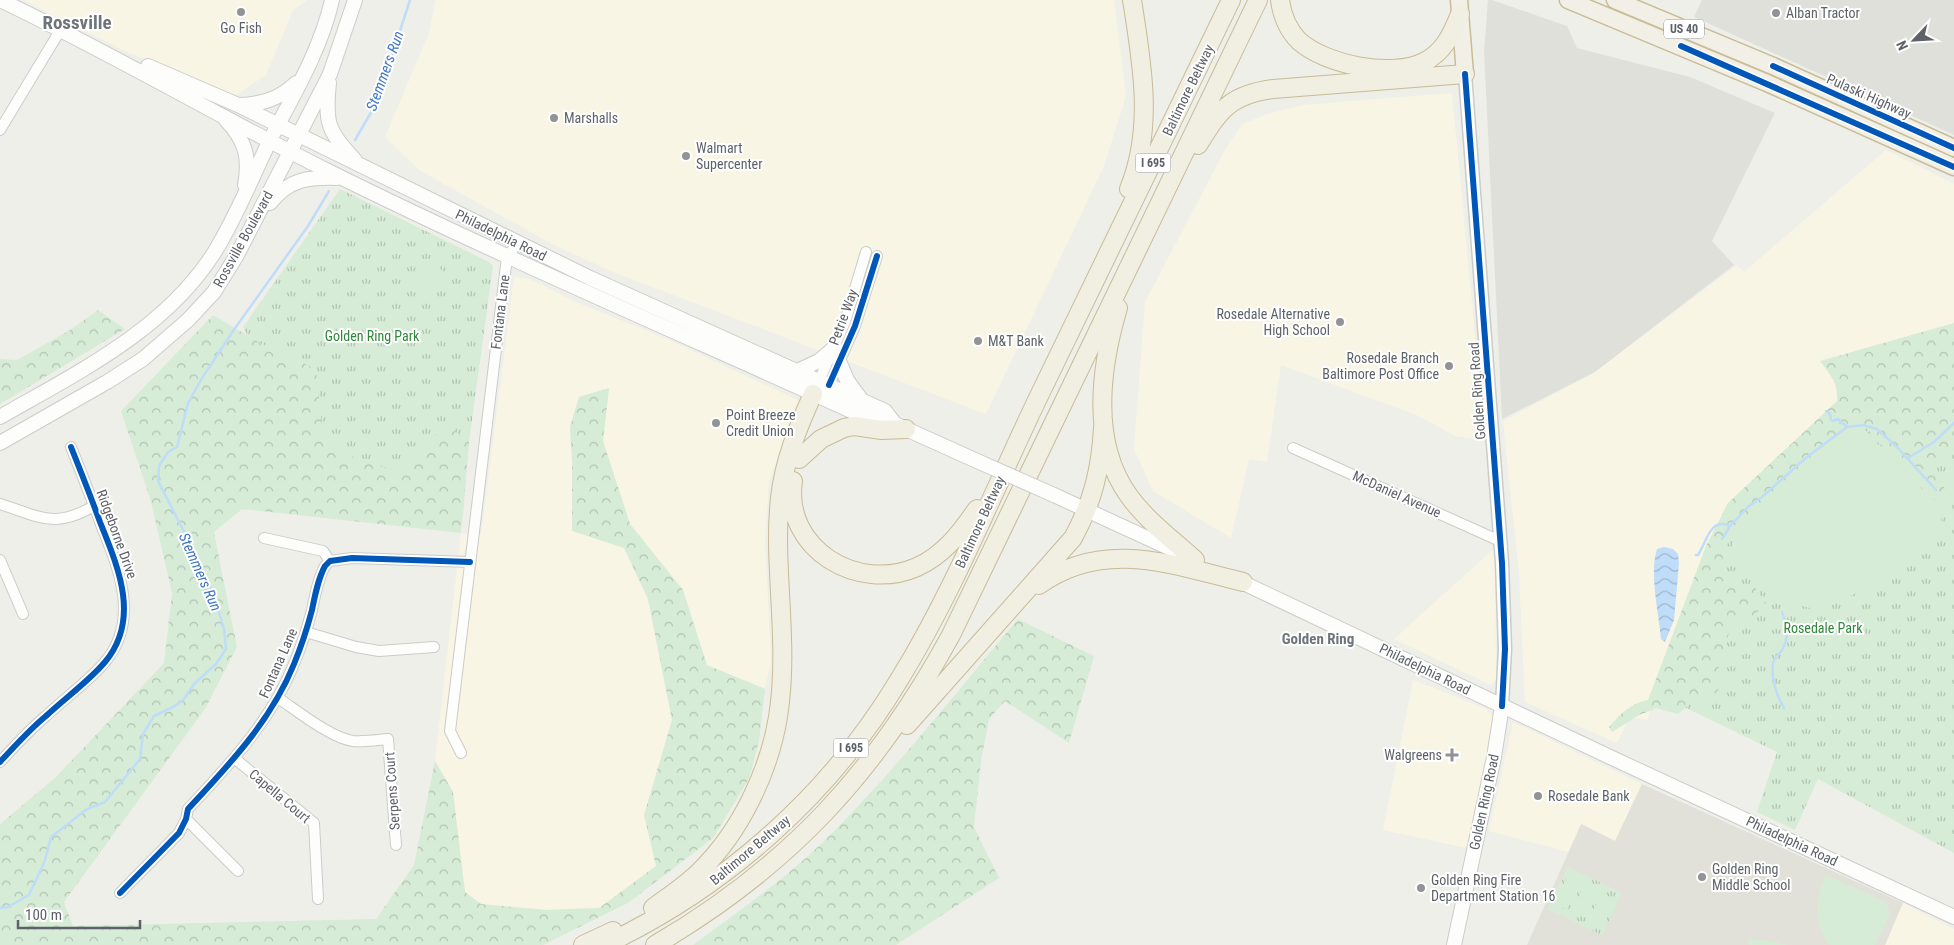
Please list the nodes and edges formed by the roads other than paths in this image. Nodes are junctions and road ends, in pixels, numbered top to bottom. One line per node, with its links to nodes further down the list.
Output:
1 (0, 0): 11 (main road, Philadelphia Road)
2 (332, 0): 16 (main road, Rossville Boulevard)
3 (355, 0): 15 (main road, Rossville Boulevard)
4 (1132, 0): 36 (highway)
5 (1231, 0): 36 (highway, Baltimore Beltway / I 695)
6 (1258, 0): 29 (highway, Baltimore Beltway / I 695)
7 (1280, 0): 13 (highway)
8 (1568, 0): 25 (highway, US 40)
9 (1615, 0): 23 (highway, Pulaski Highway / US 40)
10 (1459, 7): 13 (highway); 14 (highway, Golden Ring Road)
11 (61, 29): 12 (main road, Philadelphia Road); 20 (street)
12 (102, 51): 17 (main road, Philadelphia Road); 18 (main road, Philadelphia Road)
13 (1410, 68): 14 (highway)
14 (1464, 69): 29 (highway); 54 (street, Golden Ring Road)
15 (330, 74): 21 (main road, Rossville Boulevard); 26 (main road)
16 (301, 79): 17 (main road); 19 (main road, Rossville Boulevard)
17 (238, 106): 19 (main road, Philadelphia Road)
18 (217, 111): 22 (main road, Philadelphia Road); 28 (main road)
19 (278, 125): 21 (main road, Philadelphia Road); 22 (main road, Rossville Boulevard)
20 (0, 130)
21 (298, 135): 24 (main road, Rossville Boulevard); 26 (main road, Philadelphia Road)
22 (270, 140): 24 (main road, Philadelphia Road); 28 (main road, Rossville Boulevard)
23 (1954, 148)
24 (290, 151): 27 (main road, Philadelphia Road); 30 (main road, Rossville Boulevard)
25 (1954, 167)
26 (365, 169): 31 (main road, Philadelphia Road)
27 (343, 178): 30 (main road); 34 (main road, Philadelphia Road)
28 (243, 201): 42 (main road, Rossville Boulevard)
29 (1157, 208): 35 (highway, Baltimore Beltway / I 695)
30 (253, 223): 45 (main road, Rossville Boulevard)
31 (517, 244): 34 (street, Fontana Lane); 39 (main road, Philadelphia Road)
32 (866, 252): 37 (street, Petrie Way)
33 (877, 256): 38 (street, Petrie Way)
34 (507, 257): 40 (main road, Philadelphia Road); 58 (street, Fontana Lane)
35 (1133, 258): 44 (highway); 66 (highway, Baltimore Beltway / I 695)
36 (1082, 309): 49 (highway, Baltimore Beltway / I 695)
37 (835, 347): 39 (main road); 40 (street, Petrie Way)
38 (840, 361): 40 (street, Petrie Way); 41 (main road)
39 (797, 371): 40 (main road, Philadelphia Road)
40 (821, 390): 41 (main road, Philadelphia Road); 43 (main road, Philadelphia Road); 48 (highway); 76 (highway)
41 (862, 400): 43 (main road, Philadelphia Road)
42 (0, 417)
43 (901, 427): 48 (highway); 52 (main road, Philadelphia Road, bridge)
44 (1103, 427): 52 (highway); 56 (highway)
45 (0, 443)
46 (71, 447): 51 (street, Ridgeborne Drive)
47 (1293, 448): 54 (street, McDaniel Avenue)
48 (799, 459): 49 (highway)
49 (1004, 470): 77 (highway, Baltimore Beltway / I 695)
50 (0, 504): 51 (street)
51 (94, 506): 69 (street, Ridgeborne Drive)
52 (1086, 510): 56 (main road, Philadelphia Road); 60 (highway)
53 (264, 538): 57 (street)
54 (1500, 541): 65 (street, Golden Ring Road)
55 (0, 560): 61 (street)
56 (1195, 560): 59 (main road, Philadelphia Road)
57 (330, 561): 58 (street); 62 (street, Fontana Lane)
58 (470, 562): 67 (street, Fontana Lane)
59 (1243, 582): 60 (highway); 65 (main road, Philadelphia Road)
60 (1014, 603): 66 (highway)
61 (23, 614)
62 (306, 632): 63 (street); 64 (street, Fontana Lane)
63 (434, 647)
64 (278, 698): 68 (street, Fontana Lane); 71 (street, Serpens Court)
65 (1502, 706): 75 (main road, Philadelphia Road); 79 (main road, Golden Ring Road)
66 (880, 749): 78 (highway, Baltimore Beltway / I 695)
67 (461, 753)
68 (234, 758): 70 (street, Fontana Lane); 74 (street, Capella Court)
69 (0, 762)
70 (186, 819): 72 (street); 73 (street, Fontana Lane)
71 (396, 845)
72 (238, 870)
73 (120, 893)
74 (318, 899)
75 (1954, 916)
76 (583, 945)
77 (604, 945)
78 (655, 945)
79 (1454, 945)

